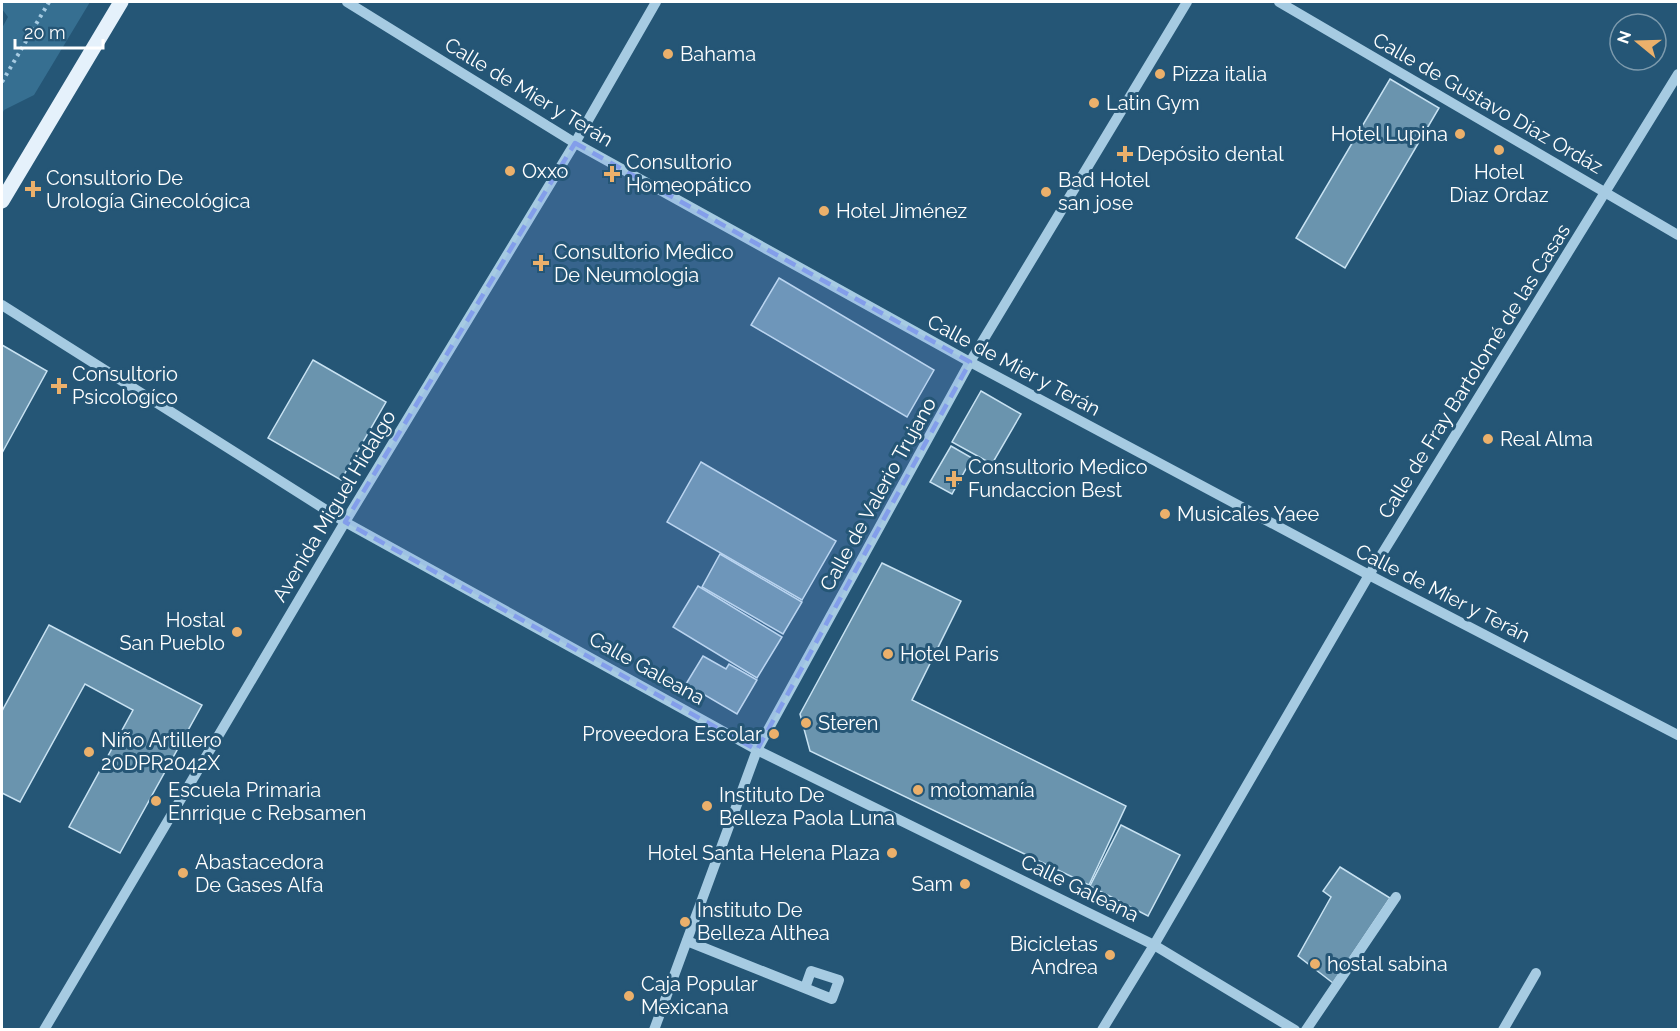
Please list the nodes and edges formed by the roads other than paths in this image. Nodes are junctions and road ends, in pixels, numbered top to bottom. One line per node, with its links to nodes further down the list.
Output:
1 (121, 2): 9 (main road)
2 (347, 2): 7 (street, Calle de Mier y Terán)
3 (656, 2): 7 (street, Avenida Miguel Hidalgo)
4 (1187, 2): 12 (street, Calle de Valerio Trujano)
5 (1279, 2): 8 (street, Calle de Gustavo Díaz Ordáz)
6 (1678, 74): 8 (street, Calle de Fray Bartolomé de las Casas)
7 (575, 143): 12 (street, Calle de Mier y Terán); 13 (street, Avenida Miguel Hidalgo)
8 (1605, 193): 10 (street, Calle de Gustavo Díaz Ordáz); 14 (street, Calle de Fray Bartolomé de las Casas)
9 (2, 201)
10 (1678, 235)
11 (2, 305): 13 (street, Calle Galeana)
12 (970, 362): 14 (street, Calle de Mier y Terán); 16 (street, Calle de Valerio Trujano)
13 (345, 522): 16 (street, Calle Galeana); 22 (street, Avenida Miguel Hidalgo)
14 (1369, 575): 15 (street, Calle de Mier y Terán); 19 (street, Calle de Fray Bartolomé de las Casas)
15 (1678, 735)
16 (757, 750): 18 (street, Calle de Valerio Trujano); 19 (street, Calle Galeana)
17 (1396, 897): 26 (street)
18 (687, 941): 21 (street); 23 (street, Calle de Valerio Trujano)
19 (1154, 945): 24 (street, Calle de Fray Bartolomé de las Casas); 25 (street, Calle Galeana)
20 (1536, 973): 27 (street)
21 (805, 988)
22 (44, 1029)
23 (654, 1029)
24 (1102, 1029)
25 (1295, 1029)
26 (1306, 1029)
27 (1503, 1029)

